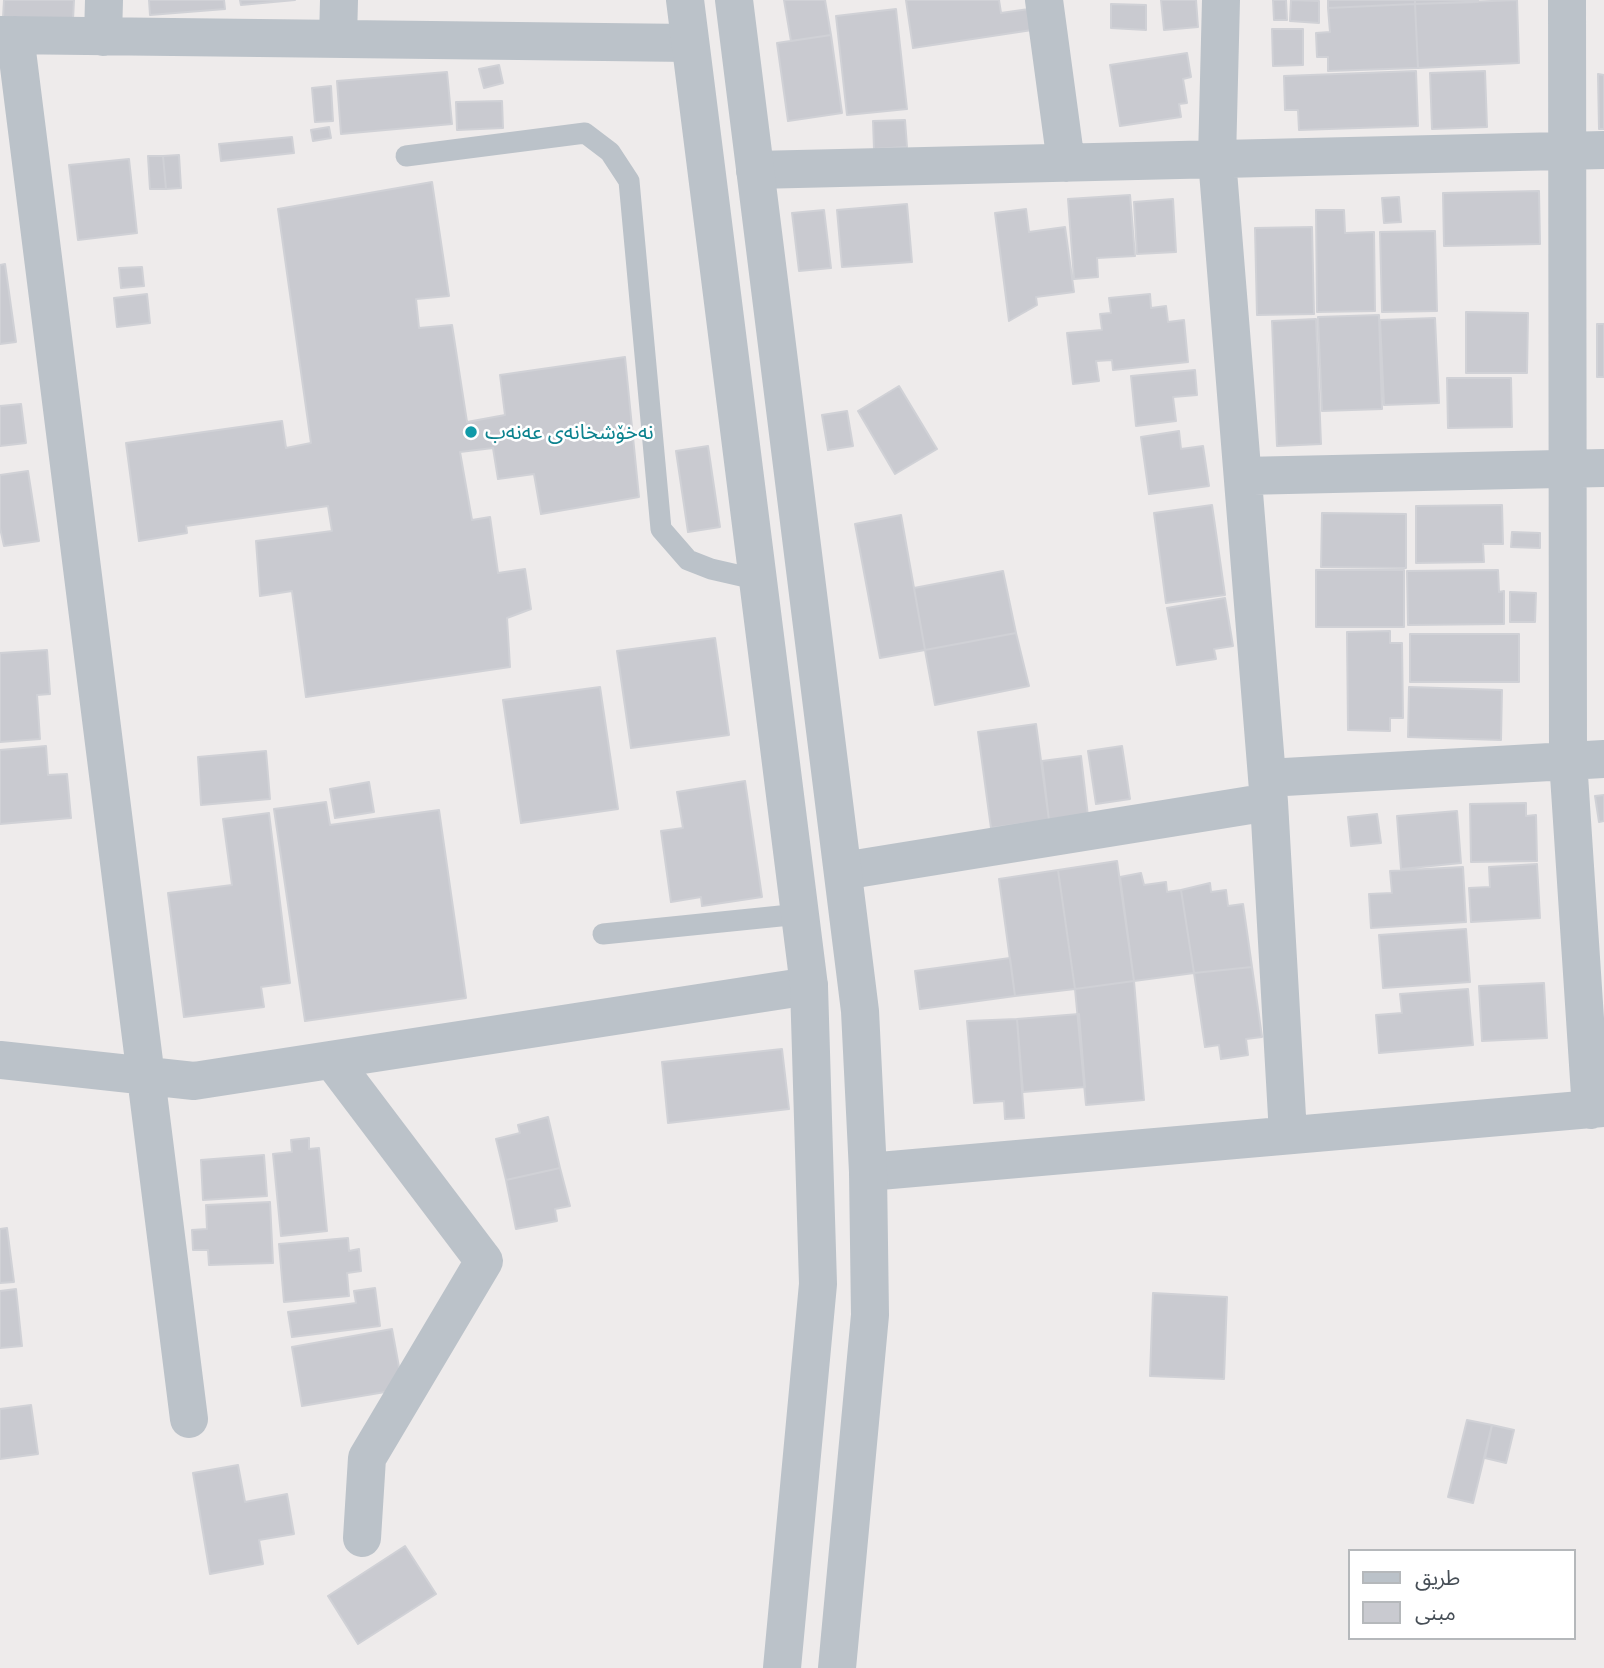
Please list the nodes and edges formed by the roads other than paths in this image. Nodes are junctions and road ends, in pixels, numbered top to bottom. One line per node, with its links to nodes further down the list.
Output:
1 (339, 0): 9 (street)
2 (685, 0): 10 (street)
3 (734, 0): 15 (street)
4 (1044, 0): 14 (street)
5 (1221, 0): 13 (street)
6 (1567, 0): 11 (street)
7 (103, 18): 8 (street); 9 (street)
8 (8, 35): 28 (street)
9 (338, 39): 10 (street)
10 (690, 43): 19 (street)
11 (1586, 150): 13 (street); 16 (street)
12 (406, 156): 19 (lane)
13 (1217, 159): 14 (street); 17 (street)
14 (1066, 163): 15 (street)
15 (755, 170): 18 (street)
16 (1586, 468): 17 (street); 20 (street)
17 (1243, 476): 21 (street)
18 (807, 574): 19 (street); 22 (street)
19 (759, 580): 23 (street)
20 (1586, 760): 21 (street); 29 (street)
21 (1268, 790): 22 (street); 30 (street)
22 (843, 871): 31 (street)
23 (800, 914): 24 (lane); 25 (street)
24 (603, 934)
25 (809, 986): 27 (street); 34 (street)
26 (0, 1060): 28 (street)
27 (332, 1060): 28 (street); 33 (street)
28 (146, 1076): 32 (street)
29 (1598, 1109): 30 (street)
30 (1288, 1135): 31 (street)
31 (868, 1172): 35 (street)
32 (189, 1419)
33 (362, 1538)
34 (782, 1668)
35 (837, 1668)

